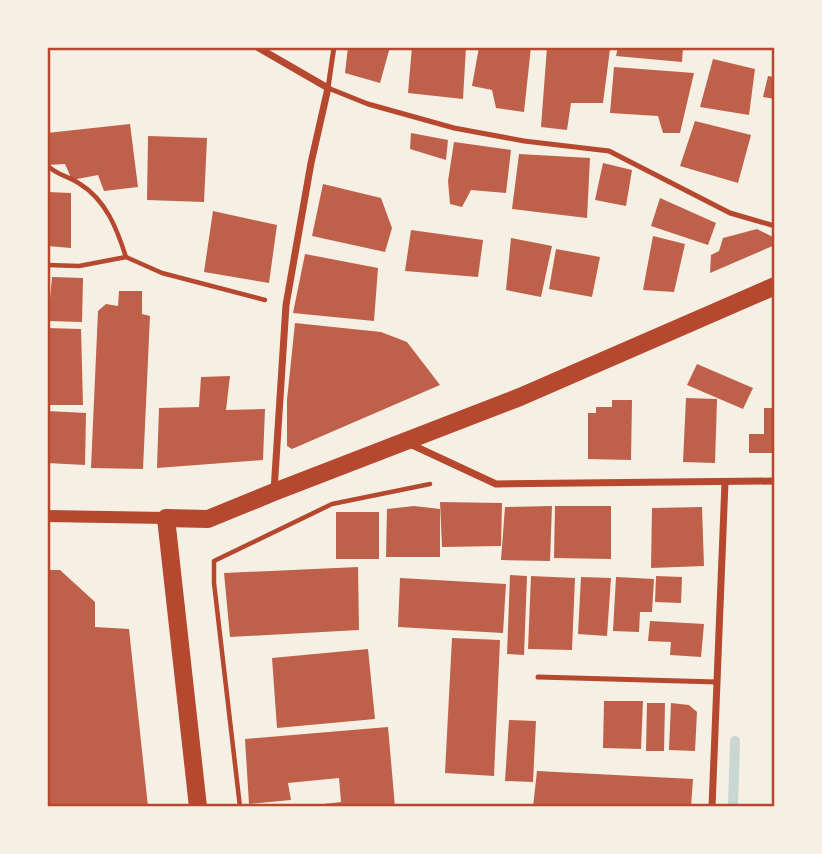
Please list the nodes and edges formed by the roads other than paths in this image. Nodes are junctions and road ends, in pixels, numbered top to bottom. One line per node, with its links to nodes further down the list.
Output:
1 (257, 47): 3 (street)
2 (334, 47): 3 (lane)
3 (328, 88): 4 (lane); 9 (street)
4 (775, 226)
5 (775, 286): 6 (main road)
6 (407, 442): 8 (street); 9 (main road)
7 (775, 481): 8 (street)
8 (725, 482): 13 (street)
9 (274, 492): 11 (main road)
10 (47, 516): 11 (street)
11 (166, 518): 14 (main road)
12 (538, 677): 13 (lane)
13 (717, 682): 15 (street)
14 (198, 807)
15 (712, 807)

